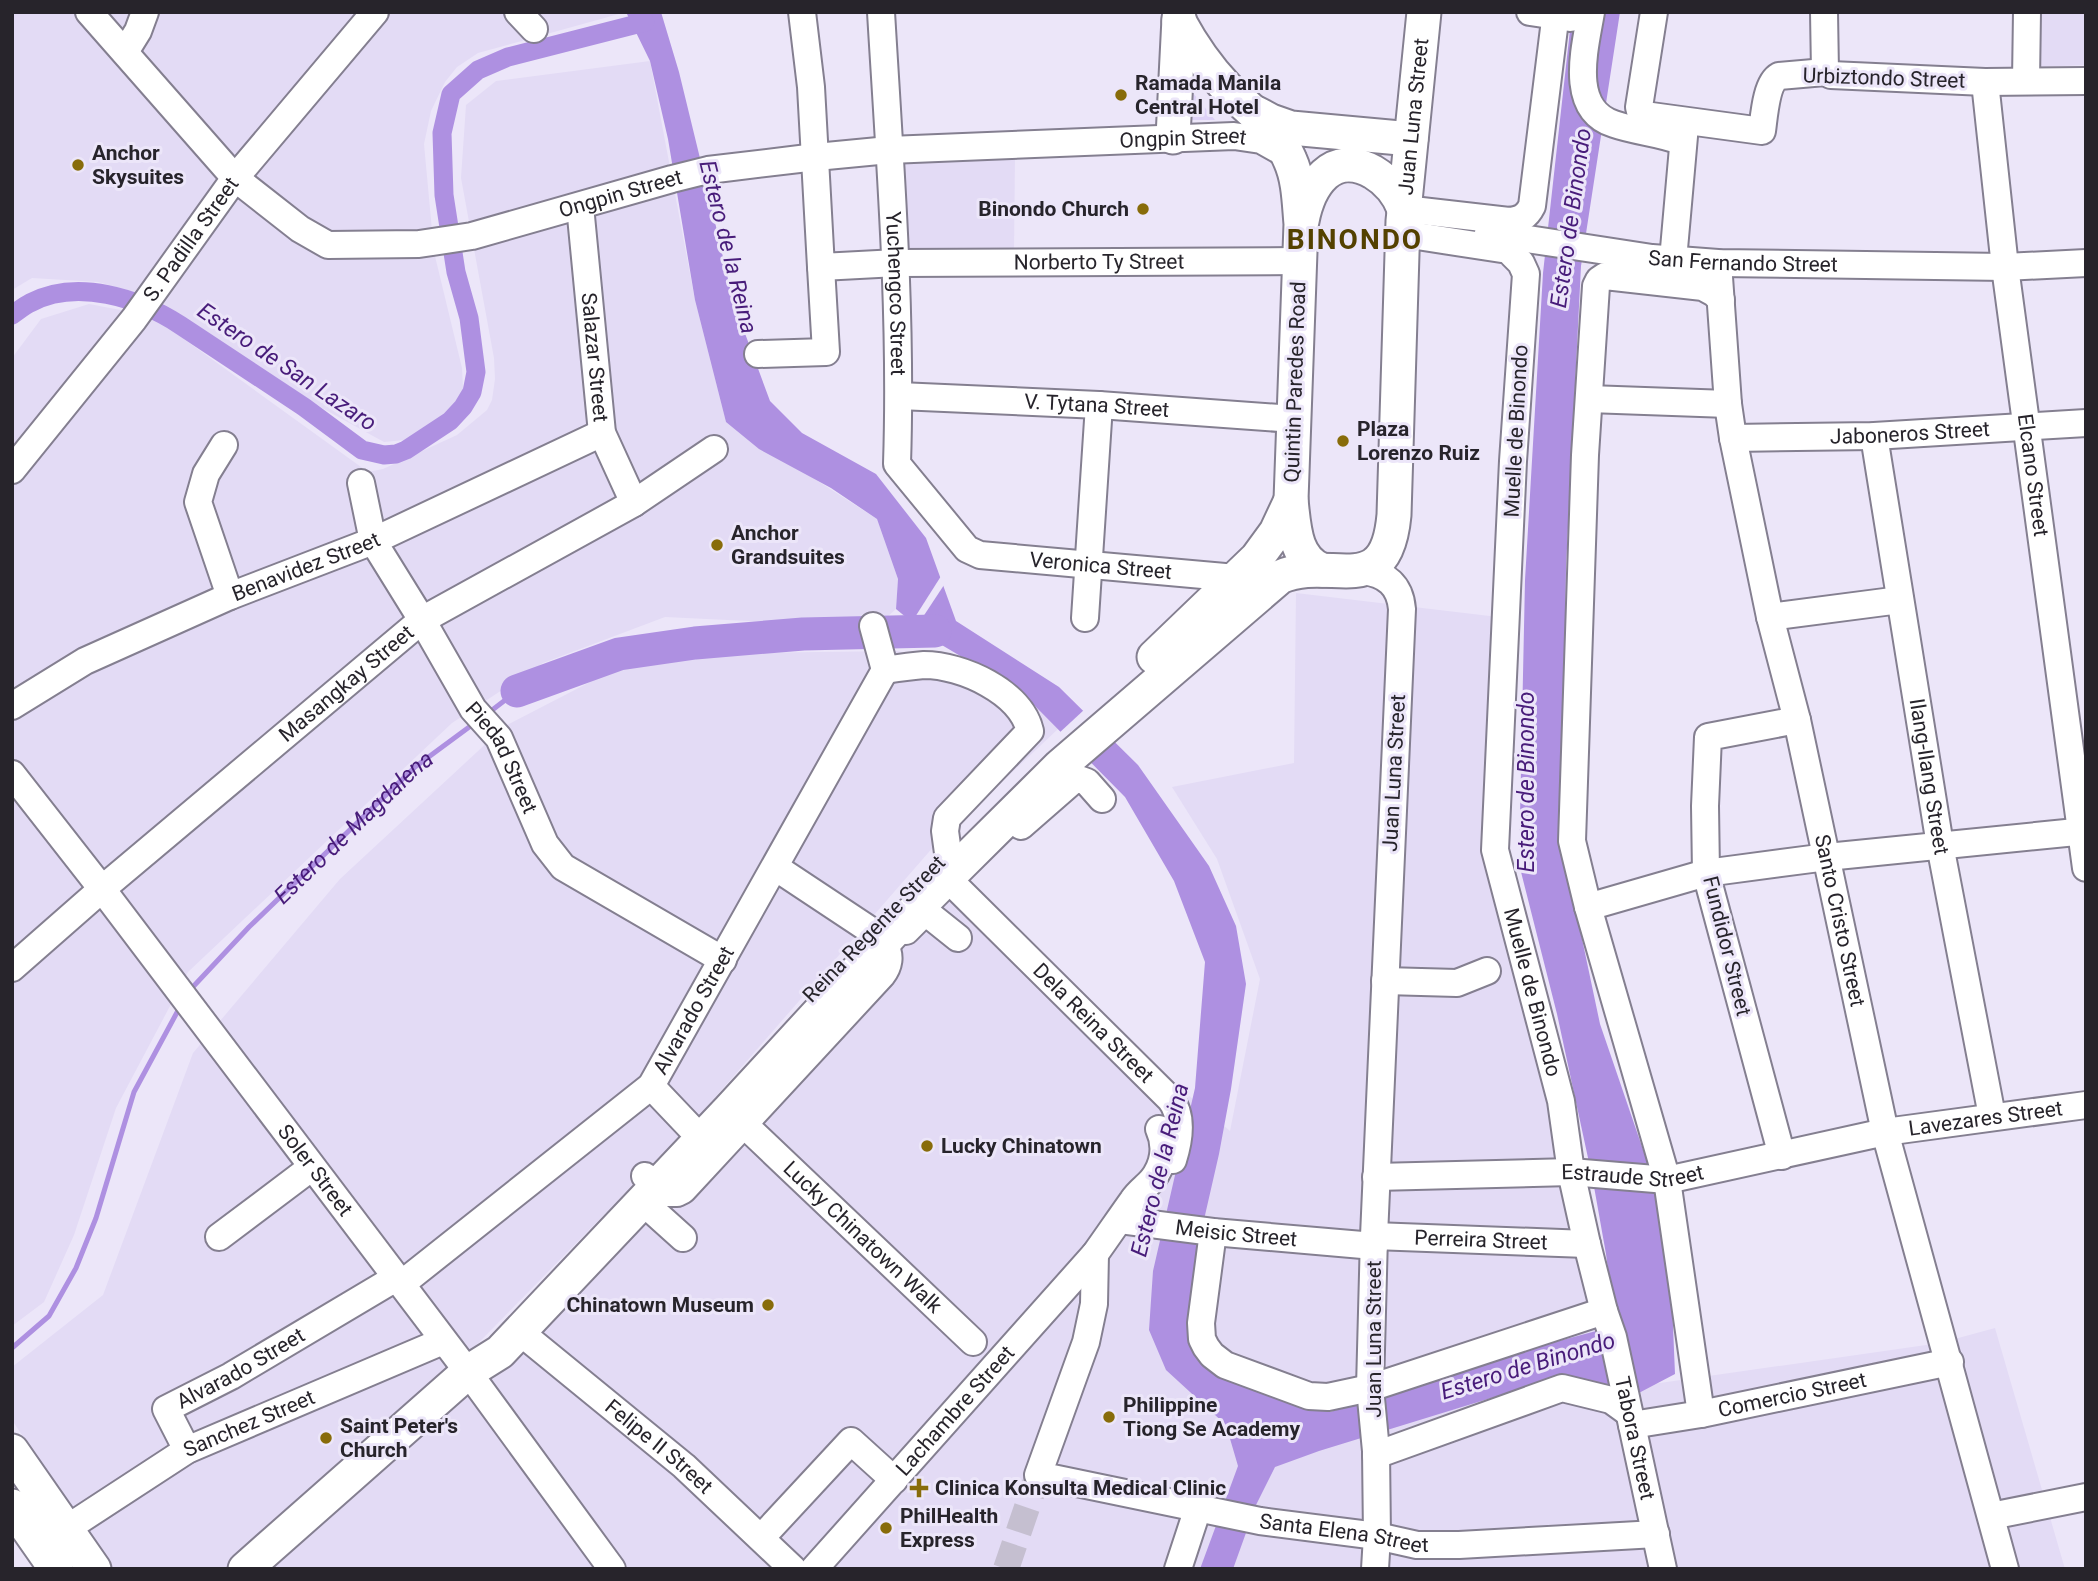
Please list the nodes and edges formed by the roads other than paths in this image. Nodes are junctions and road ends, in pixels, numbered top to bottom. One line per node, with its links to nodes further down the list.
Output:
1 (89, 12): 12 (street, Ongpin Street)
2 (145, 12): 12 (street)
3 (375, 12): 24 (street, S. Padilla Street)
4 (802, 12): 23 (street)
5 (881, 12): 21 (street, Yuchengco Street)
6 (1424, 12): 20 (main road, Juan Luna Street)
7 (1654, 12): 18 (street)
8 (1824, 12): 13 (street)
9 (2027, 12): 14 (street)
10 (1564, 15): 18 (street); 26 (street)
11 (1179, 17): 17 (main road, Quintin Paredes Road); 19 (main road)
12 (125, 52): 24 (street, Ongpin Street)
13 (1825, 72): 16 (street, Urbiztondo Street); 18 (street, Urbiztondo Street)
14 (2026, 81): 15 (street, Urbiztondo Street); 16 (street, Urbiztondo Street)
15 (2086, 81)
16 (1985, 82): 34 (street, Elcano Street)
17 (1251, 110): 20 (main road); 22 (main road, Quintin Paredes Road)
18 (1684, 131): 28 (street)
19 (1172, 138): 21 (street, Ongpin Street); 22 (street, Ongpin Street)
20 (1411, 139): 26 (main road, Juan Luna Street)
21 (889, 149): 23 (street, Ongpin Street); 30 (street, Yuchengco Street)
22 (1289, 156): 27 (main road, Quintin Paredes Road)
23 (816, 157): 25 (street, Ongpin Street); 33 (street)
24 (235, 178): 25 (street, Ongpin Street); 49 (street, S. Padilla Street)
25 (580, 206): 44 (street, Salazar Street)
26 (1404, 215): 27 (main road); 28 (street, San Fernando Street); 57 (main road, Juan Luna Street); 95 (street, Muelle de Binondo)
27 (1301, 224): 29 (main road, Quintin Paredes Road)
28 (1673, 260): 31 (street, San Fernando Street)
29 (1300, 261): 30 (street, Norberto Ty Street); 41 (main road, Quintin Paredes Road)
30 (897, 263): 33 (street, Norberto Ty Street); 37 (street, Yuchengco Street)
31 (1718, 263): 34 (street, San Fernando Street); 35 (street, Santo Cristo Street)
32 (2086, 263): 34 (street, San Fernando Street)
33 (821, 267): 36 (street)
34 (2005, 267): 43 (street, Elcano Street)
35 (1721, 300): 38 (street); 39 (street, Santo Cristo Street)
36 (758, 354)
37 (899, 396): 40 (street, V. Tytana Street); 54 (street, Yuchengco Street)
38 (1589, 399): 39 (street); 79 (street)
39 (1728, 404): 46 (street, Santo Cristo Street)
40 (1099, 405): 41 (street, V. Tytana Street); 55 (street)
41 (1293, 419): 51 (main road, Quintin Paredes Road)
42 (2086, 423): 43 (street, Jaboneros Street)
43 (2026, 426): 45 (street, Jaboneros Street); 71 (street, Elcano Street)
44 (602, 433): 52 (street, Salazar Street); 53 (street, Benavidez Street)
45 (1874, 436): 46 (street, Jaboneros Street); 60 (street, Ilang-Ilang Street)
46 (1733, 438): 61 (street, Santo Cristo Street)
47 (224, 445): 59 (street)
48 (714, 449): 52 (street, Masangkay Street)
49 (12, 470)
50 (361, 483): 53 (street, Piedad Street)
51 (1291, 499): 56 (main road, Quintin Paredes Road); 58 (main road, Reina Regente Street)
52 (634, 503): 63 (street, Masangkay Street)
53 (373, 541): 59 (street, Benavidez Street); 63 (street, Piedad Street)
54 (967, 549): 55 (street, Veronica Street)
55 (1088, 565): 58 (street, Veronica Street); 62 (street)
56 (1322, 570): 57 (main road); 68 (main road, Reina Regente Street)
57 (1363, 571): 85 (street, Juan Luna Street)
58 (1236, 578): 68 (main road, Reina Regente Street)
59 (230, 596): 66 (street, Benavidez Street)
60 (1900, 600): 61 (street); 72 (street, Ilang-Ilang Street)
61 (1770, 617): 67 (street, Santo Cristo Street)
62 (1085, 618)
63 (422, 620): 78 (street, Masangkay Street); 82 (street, Piedad Street)
64 (873, 626): 65 (street)
65 (885, 670): 74 (street, Alvarado Street); 76 (street)
66 (12, 706)
67 (1797, 720): 73 (street, Santo Cristo Street); 77 (street, Fundidor Street)
68 (1097, 722): 76 (main road, Reina Regente Street)
69 (12, 774): 78 (street, Soler Street)
70 (1102, 799): 76 (street)
71 (2083, 831): 72 (street); 75 (street, Elcano Street)
72 (1940, 845): 73 (street); 88 (street, Ilang-Ilang Street)
73 (1827, 857): 77 (street); 92 (street, Santo Cristo Street)
74 (775, 867): 81 (street); 82 (street, Alvarado Street)
75 (2086, 868)
76 (950, 872): 81 (main road, Reina Regente Street); 99 (street, Dela Reina Street)
77 (1706, 873): 79 (street); 93 (street, Fundidor Street)
78 (102, 889): 83 (street, Masangkay Street); 94 (street, Soler Street)
79 (1588, 907): 97 (street)
80 (958, 938): 81 (street)
81 (879, 940): 89 (main road, Reina Regente Street); 98 (main road, Reina Regente Street)
82 (723, 960): 86 (street, Alvarado Street)
83 (12, 968)
84 (1487, 971): 85 (street)
85 (1385, 981): 96 (street, Juan Luna Street)
86 (651, 1087): 89 (street); 106 (street, Alvarado Street)
87 (2086, 1105): 88 (street, Lavezares Street)
88 (1992, 1116): 92 (street, Lavezares Street)
89 (690, 1127): 98 (main road, Reina Regente Street)
90 (1159, 1129): 99 (street)
91 (751, 1131): 110 (street, Lucky Chinatown Walk)
92 (1885, 1132): 93 (street, Estraude Street); 111 (street, Santo Cristo Street)
93 (1782, 1156): 97 (street, Estraude Street)
94 (312, 1167): 101 (street); 106 (street, Soler Street)
95 (1580, 1173): 96 (street, Estraude Street); 97 (street, Estraude Street); 104 (street, Muelle de Binondo)
96 (1376, 1177): 103 (street, Juan Luna Street)
97 (1661, 1179): 114 (street)
98 (648, 1188): 102 (street); 108 (main road, Reina Regente Street); 112 (main road, Reina Regente Street)
99 (1132, 1222): 100 (street, Meisic Street); 105 (street)
100 (1209, 1231): 103 (street, Meisic Street); 113 (street)
101 (219, 1237)
102 (683, 1238)
103 (1374, 1241): 104 (street, Perreira Street); 113 (street, Juan Luna Street)
104 (1587, 1244): 107 (street, Muelle de Binondo)
105 (1095, 1254): 119 (street, Lachambre Street); 122 (street, Santa Elena Street)
106 (398, 1281): 109 (street, Soler Street); 116 (street, Alvarado Street)
107 (1604, 1311): 113 (street); 115 (street, Tabora Street)
108 (520, 1332): 112 (main road, Reina Regente Street); 127 (street, Felipe II Street)
109 (443, 1341): 112 (street, Soler Street); 116 (street, Sanchez Street)
110 (973, 1342)
111 (1950, 1362): 114 (street, Comercio Street); 123 (street, Santo Cristo Street)
112 (468, 1372): 130 (main road, Reina Regente Street); 131 (street, Soler Street)
113 (1371, 1391): 118 (street, Juan Luna Street)
114 (1701, 1414): 115 (street, Comercio Street)
115 (1631, 1419): 118 (street); 125 (street, Tabora Street)
116 (187, 1450): 124 (street, Sanchez Street)
117 (12, 1451): 124 (main road)
118 (1376, 1453): 126 (street, Juan Luna Street)
119 (894, 1479): 127 (street); 133 (street, Lachambre Street)
120 (2086, 1497): 123 (street)
121 (12, 1506): 128 (main road)
122 (1205, 1509): 126 (street, Santa Elena Street); 134 (street)
123 (1991, 1516): 138 (street, Santo Cristo Street)
124 (66, 1529): 129 (main road)
125 (1656, 1534): 126 (street, Santa Elena Street); 137 (street, Tabora Street)
126 (1377, 1536): 135 (street, Juan Luna Street); 136 (street)
127 (761, 1538): 132 (street, Felipe II Street)
128 (56, 1569)
129 (94, 1569)
130 (245, 1569)
131 (611, 1569)
132 (793, 1569)
133 (814, 1569)
134 (1178, 1569)
135 (1375, 1569)
136 (1392, 1569)
137 (1663, 1569)
138 (2006, 1569)

